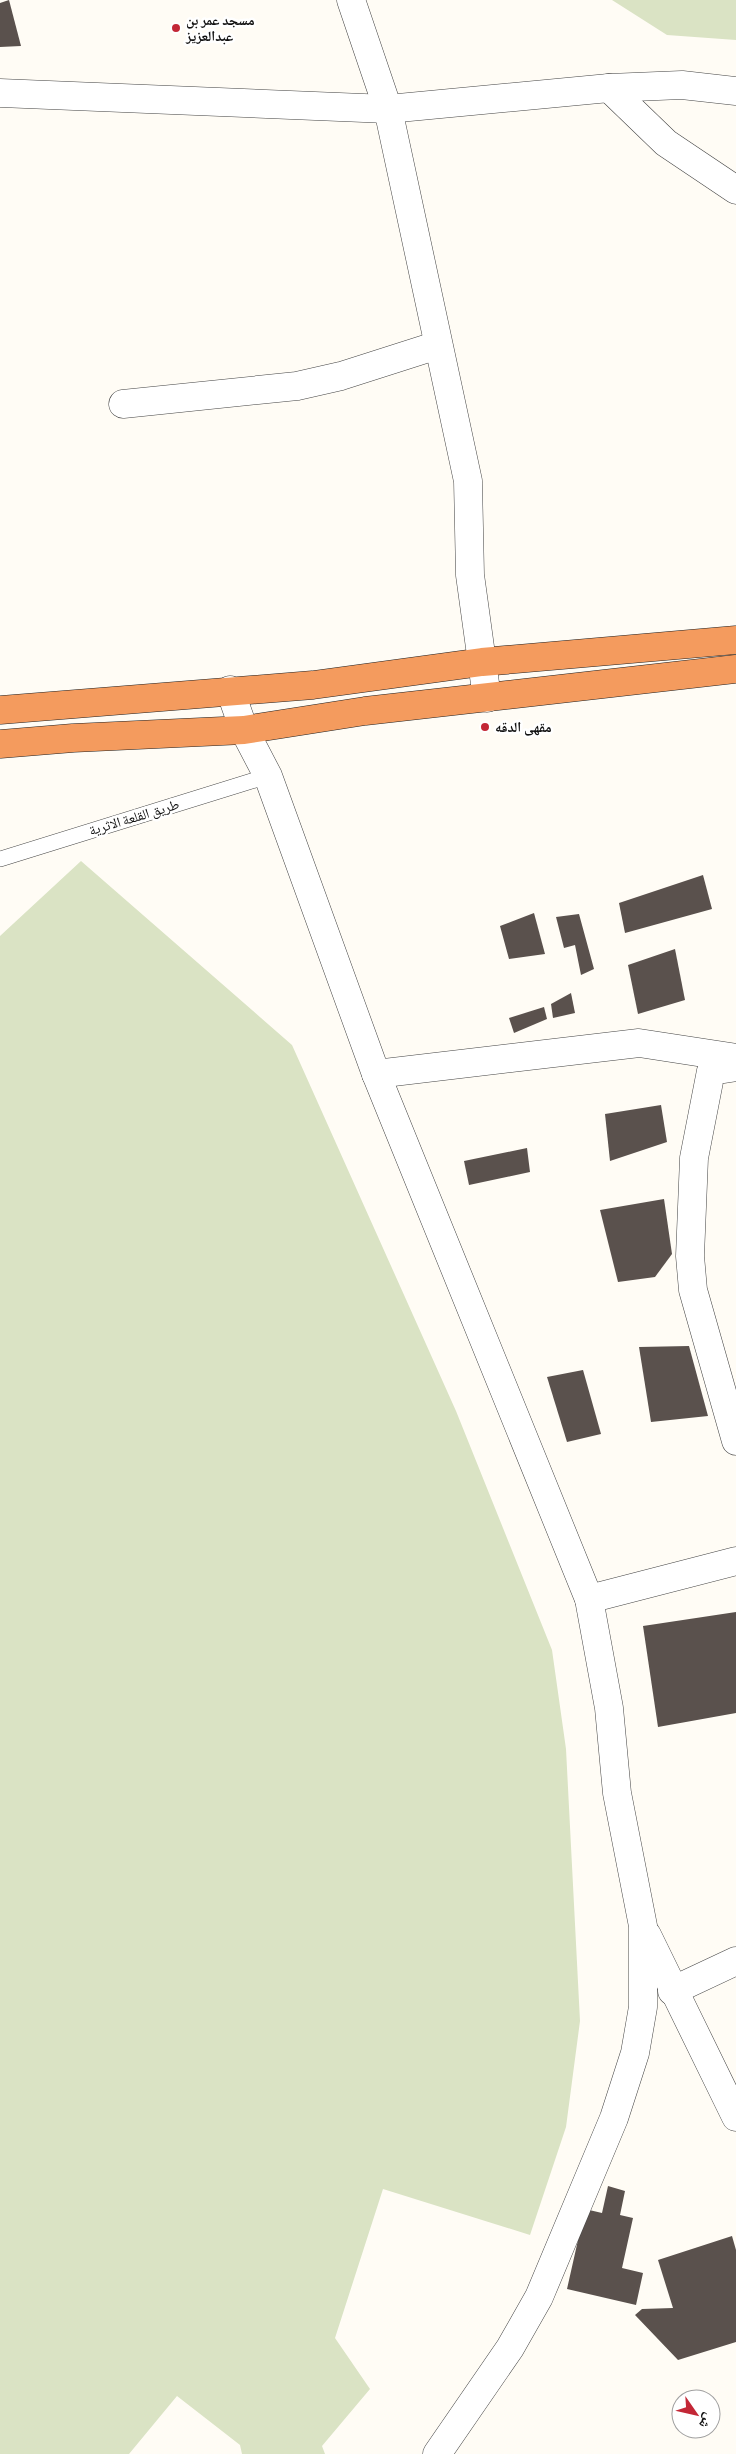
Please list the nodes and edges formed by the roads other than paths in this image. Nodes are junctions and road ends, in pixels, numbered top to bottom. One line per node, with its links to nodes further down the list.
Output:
1 (351, 0): 5 (street)
2 (609, 88): 3 (street); 5 (street); 6 (street)
3 (736, 91)
4 (0, 93): 5 (street)
5 (388, 109): 7 (street)
6 (736, 190)
7 (438, 346): 8 (street); 10 (street)
8 (123, 404)
9 (736, 640): 10 (highway)
10 (482, 662): 12 (highway); 13 (street)
11 (736, 669): 13 (highway)
12 (230, 690): 14 (highway); 15 (street)
13 (487, 698): 15 (highway)
14 (0, 710)
15 (244, 730): 16 (highway); 17 (street)
16 (0, 744)
17 (268, 776): 18 (lane, طريق القلعة الاثرية); 21 (street)
18 (0, 859)
19 (736, 1058): 21 (street)
20 (736, 1066): 22 (street)
21 (376, 1074): 24 (street)
22 (736, 1440)
23 (736, 1561): 24 (street)
24 (589, 1599): 25 (street)
25 (643, 1926): 27 (street); 29 (street)
26 (736, 1961): 27 (street)
27 (672, 1991): 28 (street)
28 (736, 2117)
29 (437, 2454)

